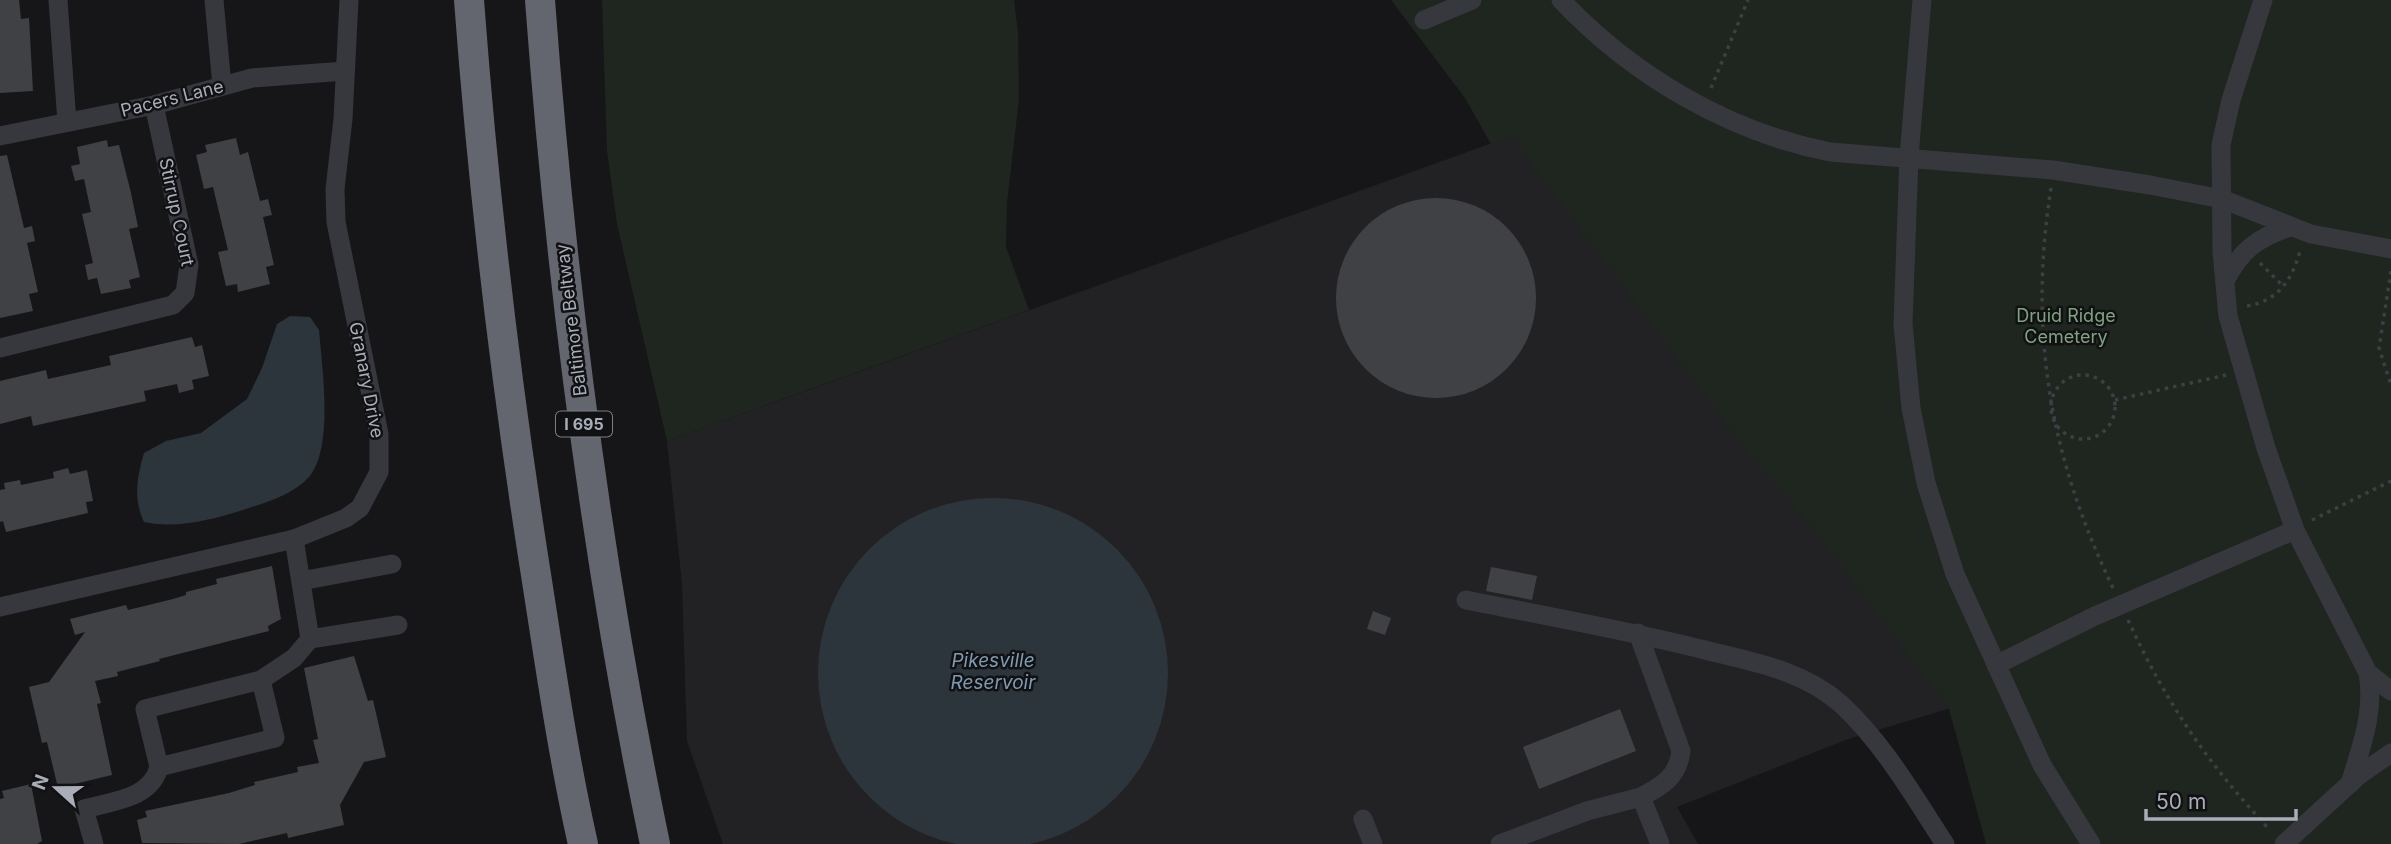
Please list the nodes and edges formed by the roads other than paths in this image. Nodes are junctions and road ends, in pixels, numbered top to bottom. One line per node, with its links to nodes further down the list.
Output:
1 (58, 0): 14 (street)
2 (214, 0): 12 (street)
3 (349, 0): 11 (street, Granary Drive)
4 (469, 0): 42 (highway)
5 (540, 0): 43 (highway, Baltimore Beltway / I 695)
6 (1472, 0): 10 (street)
7 (1560, 0): 16 (street)
8 (1922, 0): 16 (street)
9 (2263, 0): 17 (street)
10 (1424, 20)
11 (345, 71): 12 (street, Pacers Lane); 23 (street, Granary Drive)
12 (222, 86): 13 (street, Pacers Lane)
13 (154, 105): 14 (street, Pacers Lane); 21 (street, Stirrup Court)
14 (67, 122): 15 (street, Pacers Lane)
15 (0, 136)
16 (1909, 157): 17 (street); 31 (street)
17 (2222, 199): 18 (street); 20 (street)
18 (2297, 229): 19 (street); 20 (street)
19 (2391, 249)
20 (2225, 282): 22 (street)
21 (0, 348)
22 (2295, 530): 31 (street); 32 (street)
23 (294, 539): 25 (street); 27 (street, Granary Drive)
24 (392, 564): 25 (street)
25 (301, 581): 30 (street)
26 (1466, 600): 29 (street)
27 (0, 607)
28 (398, 625): 30 (street)
29 (1638, 633): 38 (street); 47 (street)
30 (310, 639): 33 (street)
31 (1996, 665): 48 (street)
32 (2368, 673): 34 (street); 37 (street)
33 (261, 680): 36 (street); 36 (street)
34 (2391, 691)
35 (2391, 753): 37 (street)
36 (159, 767): 41 (street)
37 (2350, 784): 40 (street)
38 (1641, 797): 45 (street); 46 (street)
39 (1363, 819): 44 (street)
40 (2279, 839)
41 (94, 844)
42 (583, 844)
43 (656, 844)
44 (1373, 844)
45 (1500, 844)
46 (1660, 844)
47 (1945, 844)
48 (2091, 844)

